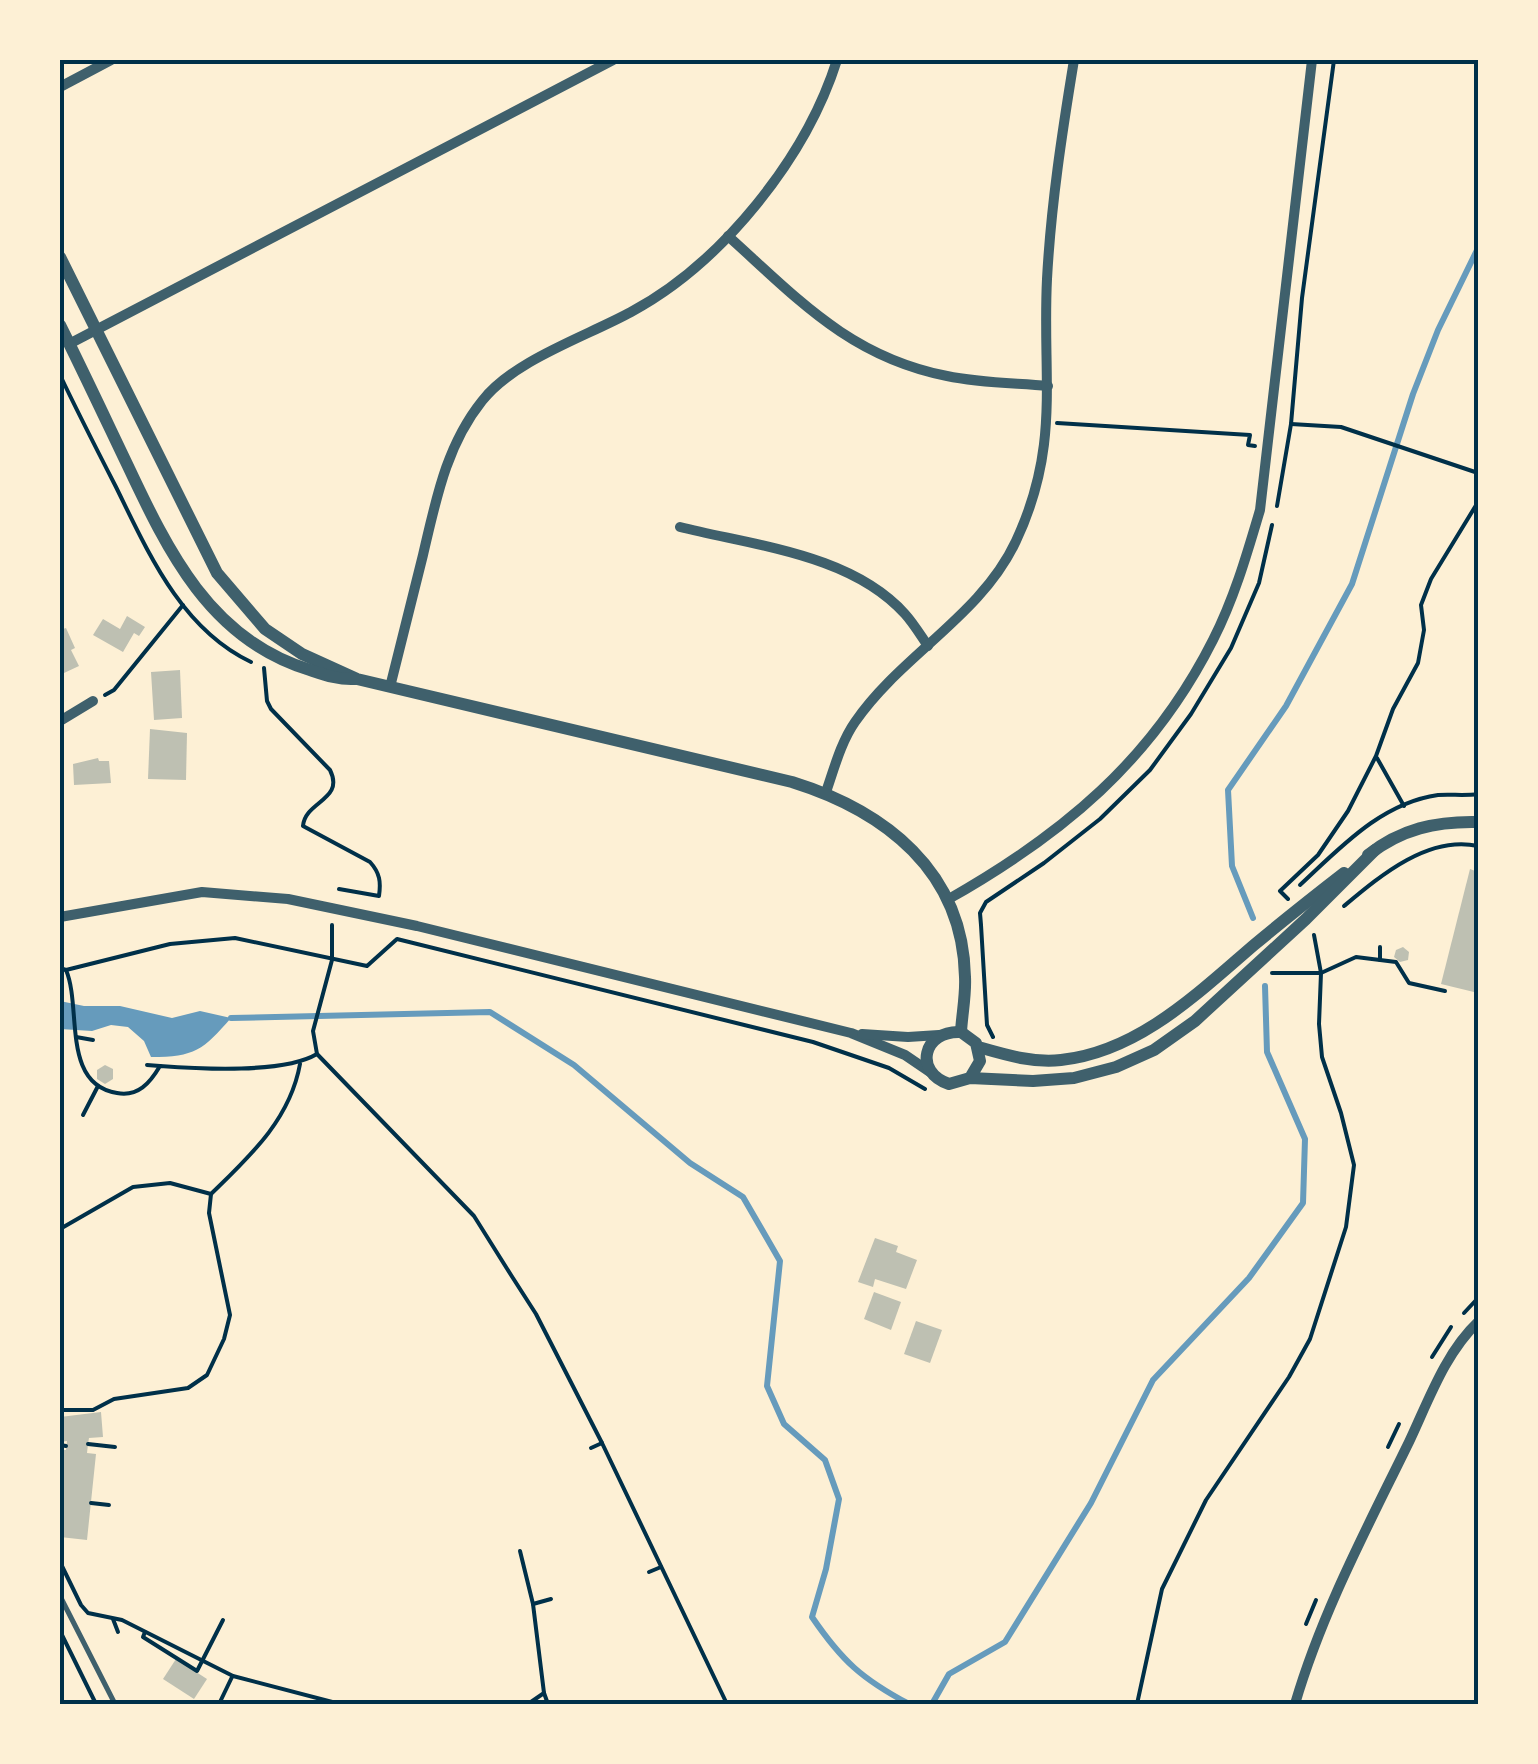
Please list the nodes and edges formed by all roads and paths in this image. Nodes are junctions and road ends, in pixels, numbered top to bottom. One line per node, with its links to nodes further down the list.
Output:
1 (111, 60): 7 (street)
2 (613, 60): 11 (street)
3 (838, 60): 8 (street)
4 (1074, 60): 14 (street)
5 (1312, 60): 36 (street)
6 (1334, 60): 16 (path)
7 (60, 87)
8 (728, 236): 14 (street); 24 (street)
9 (60, 257): 11 (street)
10 (60, 326): 12 (street)
11 (96, 330): 12 (street); 23 (street)
12 (69, 344): 23 (street)
13 (60, 375): 21 (path)
14 (1048, 386): 15 (street)
15 (1048, 422): 17 (path); 22 (street)
16 (1291, 424): 18 (path); 53 (path)
17 (1255, 446)
18 (1478, 473)
19 (1478, 502): 27 (path)
20 (680, 528): 22 (street)
21 (183, 605): 25 (path); 35 (path)
22 (928, 646): 28 (street)
23 (357, 678): 24 (street)
24 (390, 687): 28 (street)
25 (93, 701): 26 (street)
26 (60, 721)
27 (1376, 756): 30 (path); 38 (path)
28 (826, 792): 36 (street)
29 (1478, 794): 30 (path)
30 (1404, 806): 34 (path)
31 (1478, 822): 33 (street)
32 (1478, 846): 37 (path)
33 (1374, 850): 38 (street); 60 (street)
34 (1300, 886)
35 (339, 889)
36 (947, 900): 48 (street)
37 (1344, 906)
38 (1297, 909): 54 (street)
39 (60, 916): 49 (street)
40 (332, 925): 55 (path)
41 (1322, 925): 46 (path)
42 (1380, 948): 43 (path)
43 (1380, 960): 46 (path); 47 (path)
44 (66, 970): 50 (path)
45 (1270, 973): 46 (path)
46 (1321, 973): 95 (path)
47 (1445, 990)
48 (962, 1032): 51 (street); 54 (street)
49 (851, 1033): 51 (street); 59 (street)
50 (75, 1034): 52 (path); 61 (path)
51 (940, 1035): 59 (street)
52 (93, 1040)
53 (1000, 1044)
54 (978, 1048): 60 (street)
55 (317, 1054): 56 (path); 67 (path)
56 (300, 1064): 58 (path); 63 (path)
57 (147, 1065): 58 (path)
58 (160, 1066): 61 (path)
59 (931, 1072): 60 (street)
60 (970, 1078)
61 (98, 1086): 62 (path)
62 (82, 1115)
63 (211, 1194): 64 (path); 66 (path)
64 (60, 1228)
65 (1478, 1322): 96 (street)
66 (60, 1410)
67 (602, 1443): 70 (path); 75 (path)
68 (88, 1444): 69 (path)
69 (115, 1447)
70 (590, 1448)
71 (91, 1503): 72 (path)
72 (110, 1505)
73 (520, 1551): 79 (path)
74 (60, 1562): 80 (path)
75 (661, 1567): 76 (path); 94 (path)
76 (649, 1572)
77 (60, 1596): 89 (lane)
78 (550, 1598): 79 (path)
79 (533, 1604): 87 (path)
80 (112, 1619): 82 (path); 84 (path)
81 (223, 1620): 85 (path)
82 (146, 1630): 85 (path); 85 (path)
83 (60, 1631): 88 (path)
84 (118, 1632)
85 (202, 1660): 86 (path)
86 (233, 1676): 90 (path); 91 (path)
87 (544, 1692): 92 (path); 93 (path)
88 (96, 1704)
89 (115, 1704)
90 (219, 1704)
91 (340, 1704)
92 (528, 1704)
93 (548, 1704)
94 (727, 1704)
95 (1136, 1704)
96 (1296, 1704)

